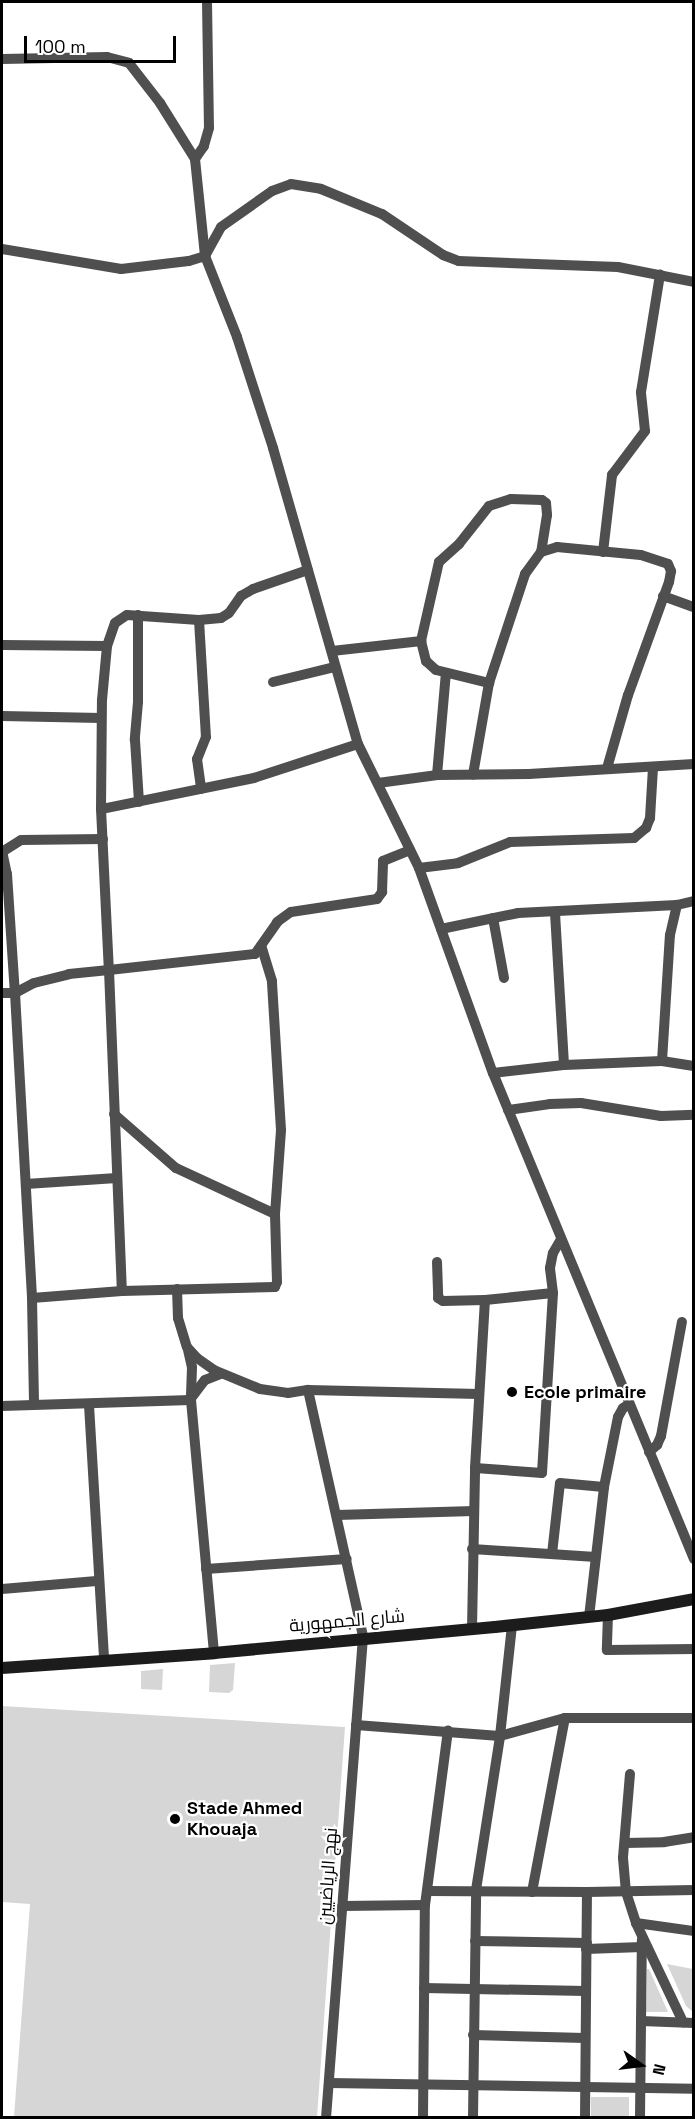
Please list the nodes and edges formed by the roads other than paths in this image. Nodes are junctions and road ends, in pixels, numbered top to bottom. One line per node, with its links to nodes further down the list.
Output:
1 (207, 2): 3 (street)
2 (2, 59): 3 (street)
3 (195, 159): 5 (street)
4 (2, 249): 5 (street)
5 (205, 256): 6 (street); 10 (street)
6 (660, 275): 7 (street); 9 (street)
7 (693, 282)
8 (541, 552): 9 (street); 15 (street); 22 (street)
9 (603, 552): 11 (street)
10 (308, 570): 14 (street); 18 (street)
11 (663, 597): 12 (street); 27 (street)
12 (693, 607)
13 (138, 615): 14 (street); 17 (street); 33 (street)
14 (199, 620): 32 (street)
15 (421, 641): 18 (street); 20 (street)
16 (2, 645): 17 (street)
17 (107, 646): 24 (street)
18 (332, 651): 19 (street)
19 (335, 667): 21 (street); 25 (street)
20 (446, 673): 22 (street); 29 (street)
21 (273, 682)
22 (489, 683): 30 (street)
23 (2, 716): 24 (street)
24 (101, 718): 34 (street)
25 (357, 744): 31 (street); 32 (street)
26 (693, 764): 28 (street)
27 (607, 768): 28 (street); 30 (street)
28 (653, 768): 38 (street)
29 (437, 775): 30 (street); 31 (street)
30 (474, 775)
31 (378, 783): 36 (street)
32 (201, 789): 33 (street)
33 (139, 802): 34 (street)
34 (101, 809): 35 (street)
35 (103, 840): 37 (street); 46 (street)
36 (410, 850): 38 (street); 45 (street)
37 (2, 852): 43 (street)
38 (418, 868): 44 (street)
39 (693, 900): 40 (street)
40 (677, 905): 41 (street); 50 (street)
41 (555, 913): 42 (street); 51 (street)
42 (493, 918): 44 (street); 47 (street)
43 (6, 920): 49 (street)
44 (441, 929): 53 (street)
45 (261, 946): 46 (street); 59 (street)
46 (109, 970): 49 (street); 55 (street)
47 (504, 978)
48 (2, 993): 49 (street)
49 (15, 993): 58 (street)
50 (662, 1061): 51 (street); 52 (street)
51 (564, 1065): 53 (street)
52 (693, 1066)
53 (493, 1073): 54 (street)
54 (508, 1110): 56 (street); 60 (street)
55 (114, 1114): 57 (street); 59 (street)
56 (693, 1115)
57 (117, 1178): 58 (street); 63 (street)
58 (26, 1184): 65 (street)
59 (275, 1214): 62 (street)
60 (560, 1241): 64 (street); 75 (street)
61 (437, 1262): 66 (street)
62 (177, 1289): 63 (street); 68 (street)
63 (122, 1291): 65 (street)
64 (553, 1293): 66 (street); 79 (street)
65 (32, 1298): 73 (street)
66 (485, 1300): 71 (street)
67 (682, 1322): 77 (street)
68 (187, 1347): 69 (street); 72 (street)
69 (221, 1374): 70 (street); 72 (street)
70 (308, 1390): 71 (street); 83 (street, نهج الرياضيين)
71 (479, 1394): 78 (street)
72 (191, 1400): 74 (street); 89 (street)
73 (33, 1404): 74 (street); 76 (street)
74 (89, 1405): 90 (street)
75 (628, 1405): 77 (street); 81 (street)
76 (2, 1406)
77 (649, 1452): 88 (street)
78 (475, 1468): 79 (street); 82 (street)
79 (542, 1473): 80 (street)
80 (560, 1483): 81 (street); 85 (street)
81 (604, 1487): 86 (street)
82 (474, 1511): 83 (street); 84 (street)
83 (337, 1515): 87 (street, نهج الرياضيين)
84 (472, 1549): 85 (street); 96 (street)
85 (552, 1554): 86 (street)
86 (596, 1557): 94 (street)
87 (346, 1559): 89 (street); 97 (street, نهج الرياضيين)
88 (693, 1559)
89 (206, 1569): 99 (street)
90 (97, 1581): 91 (street); 100 (street)
91 (2, 1589)
92 (693, 1599): 93 (main road, شارع الجمهورية)
93 (608, 1615): 94 (main road, شارع الجمهورية); 98 (street)
94 (589, 1617): 95 (main road, شارع الجمهورية)
95 (512, 1624): 96 (main road, شارع الجمهورية); 106 (street)
96 (472, 1629): 97 (main road, شارع الجمهورية)
97 (363, 1637): 99 (main road, شارع الجمهورية); 104 (street, نهج الرياضيين)
98 (693, 1649)
99 (214, 1653): 100 (main road, شارع الجمهورية)
100 (104, 1660): 101 (main road, شارع الجمهورية)
101 (2, 1668)
102 (565, 1718): 103 (street); 106 (street); 115 (street)
103 (693, 1718)
104 (356, 1725): 105 (street); 117 (street, نهج الرياضيين)
105 (448, 1731): 106 (street); 112 (street)
106 (500, 1736): 110 (street)
107 (630, 1774): 109 (street)
108 (693, 1836): 109 (street)
109 (625, 1843): 114 (street)
110 (476, 1890): 112 (street); 115 (street); 120 (street)
111 (693, 1890): 114 (street)
112 (427, 1891): 116 (street)
113 (587, 1892): 114 (street); 115 (street); 122 (street)
114 (626, 1892): 118 (street)
115 (532, 1893)
116 (425, 1905): 117 (street); 123 (street)
117 (342, 1906): 130 (street, نهج الرياضيين)
118 (636, 1923): 119 (street); 121 (street)
119 (693, 1931)
120 (475, 1941): 122 (street); 124 (street)
121 (642, 1942): 122 (street); 126 (street); 127 (street)
122 (587, 1946): 125 (street)
123 (424, 1988): 124 (street); 131 (street)
124 (474, 1988): 125 (street); 128 (street)
125 (586, 1991): 129 (street)
126 (641, 2021): 127 (street); 134 (street)
127 (688, 2022)
128 (473, 2036): 129 (street); 132 (street)
129 (585, 2038): 133 (street)
130 (329, 2083): 131 (street); 136 (street, نهج الرياضيين)
131 (423, 2085): 132 (street); 137 (street)
132 (472, 2085): 133 (street); 138 (street)
133 (585, 2087): 134 (street); 139 (street)
134 (640, 2088): 135 (street); 140 (street)
135 (693, 2089)
136 (326, 2118)
137 (423, 2118)
138 (473, 2118)
139 (585, 2118)
140 (640, 2118)

